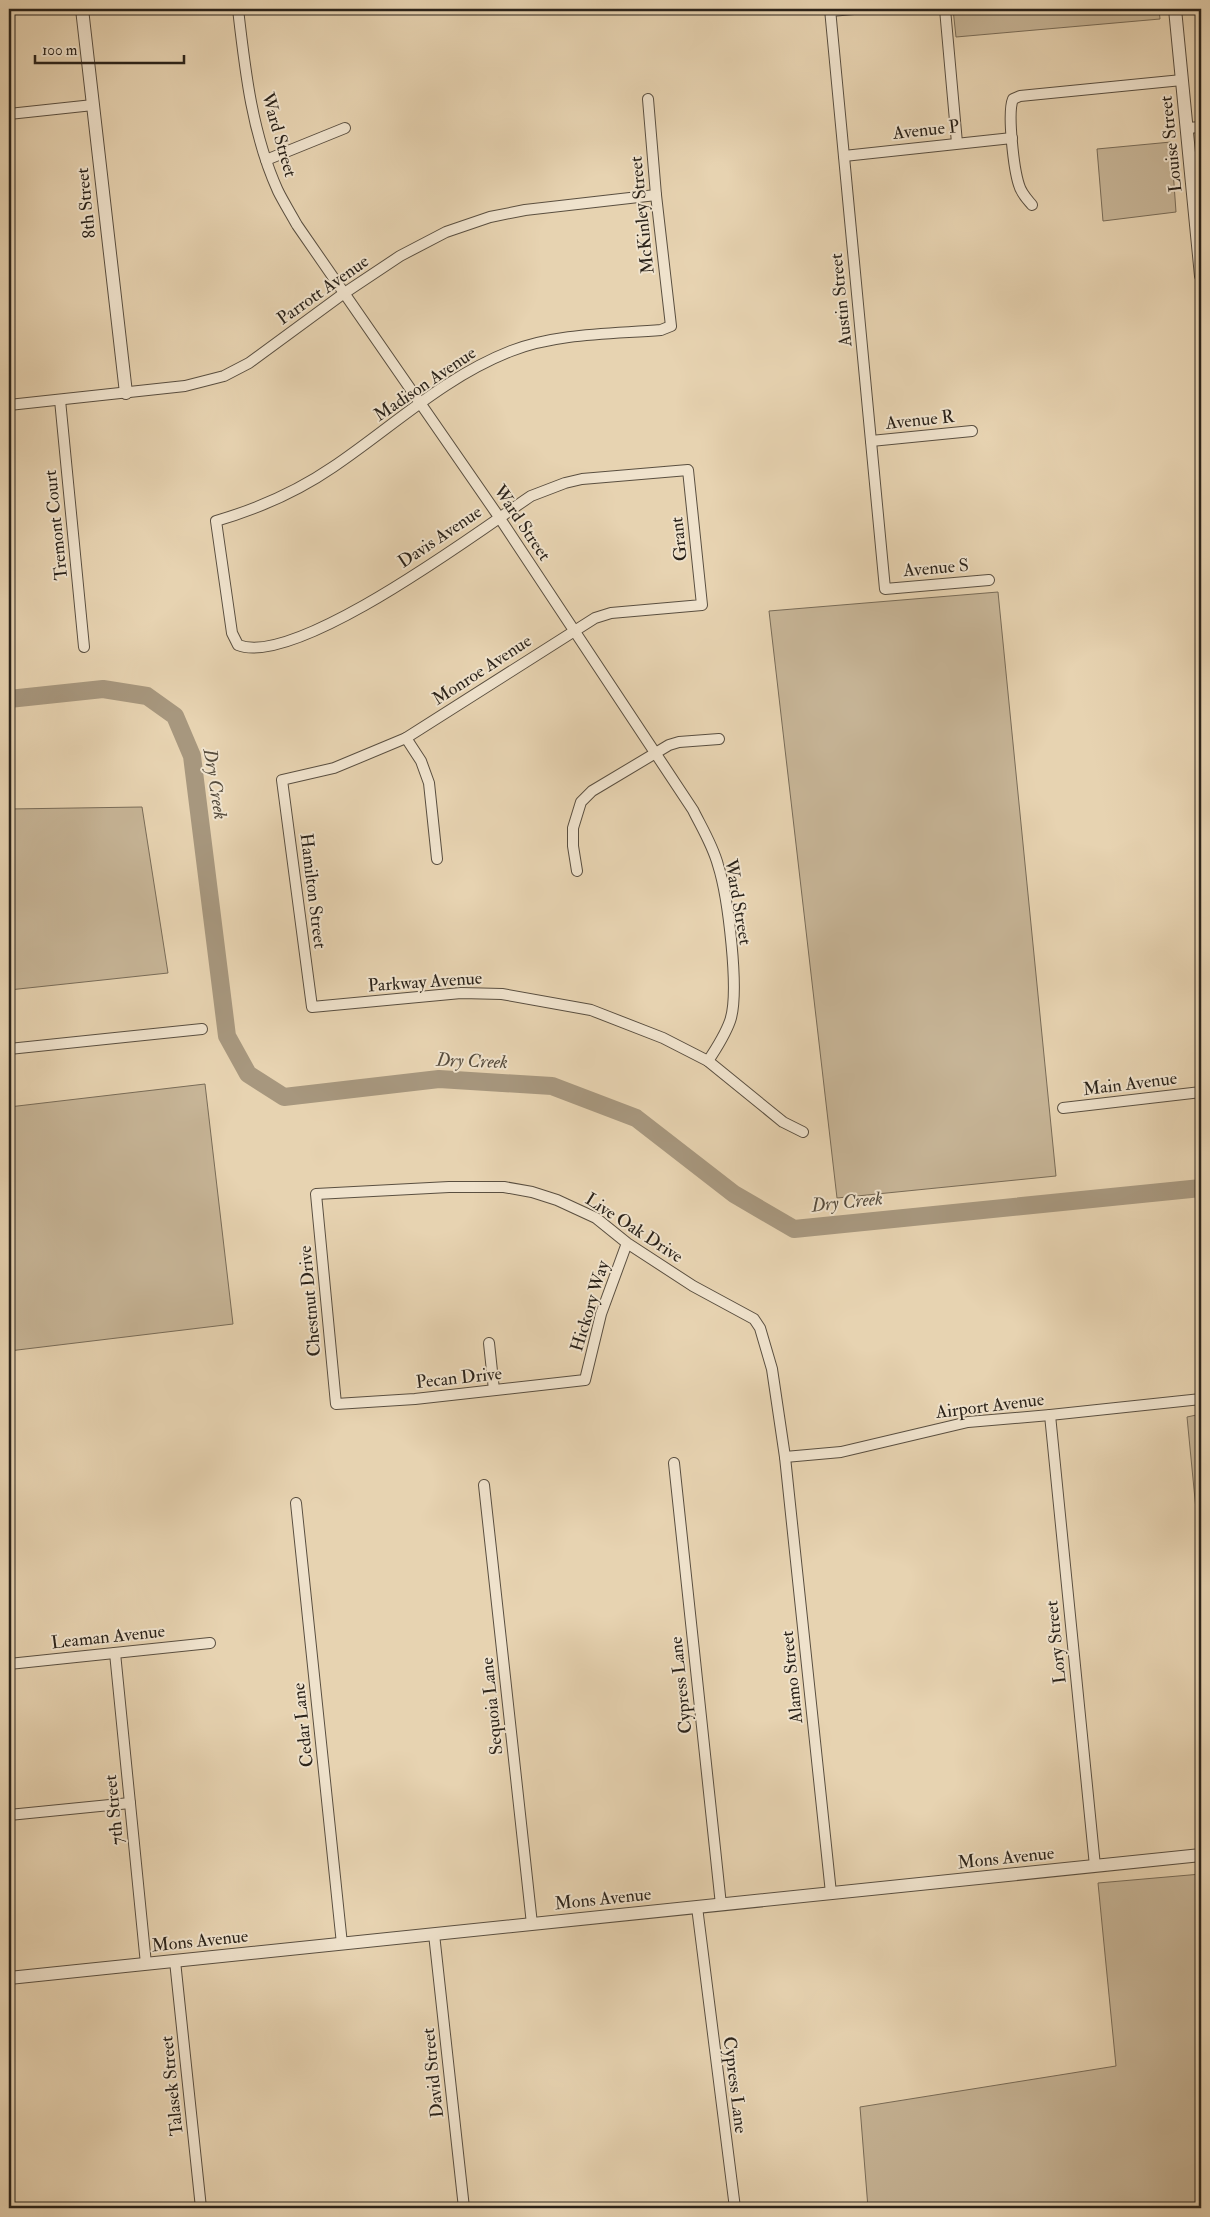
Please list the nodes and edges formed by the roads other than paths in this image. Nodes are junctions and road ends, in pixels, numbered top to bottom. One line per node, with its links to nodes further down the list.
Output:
1 (82, 9): 9 (street, 8th Street)
2 (238, 9): 17 (street, Ward Street)
3 (854, 9): 6 (street)
4 (945, 9): 15 (street)
5 (1175, 9): 7 (street, Louise Street)
6 (830, 10): 16 (street, Austin Street)
7 (1182, 80): 13 (street, Louise Street); 14 (street)
8 (648, 100): 18 (street, McKinley Street)
9 (93, 105): 10 (street); 23 (street, 8th Street)
10 (9, 114)
11 (1201, 127): 13 (street)
12 (345, 128): 17 (street)
13 (1187, 128): 20 (street, Louise Street)
14 (1012, 138): 15 (street, Avenue P); 19 (street)
15 (958, 143): 16 (street, Avenue P)
16 (844, 156): 28 (street, Austin Street)
17 (266, 160): 21 (street, Ward Street)
18 (656, 195): 21 (street, Parrott Avenue); 22 (street, McKinley Street)
19 (1032, 205)
20 (1201, 276)
21 (343, 294): 23 (street, Parrott Avenue); 25 (street, Ward Street)
22 (671, 326): 25 (street, Madison Avenue)
23 (126, 393): 24 (street, Parrott Avenue)
24 (60, 400): 26 (street, Parrott Avenue); 35 (street, Tremont Court)
25 (421, 403): 30 (street, Ward Street); 36 (street, Madison Avenue)
26 (9, 405)
27 (972, 431): 28 (street, Avenue R)
28 (871, 442): 32 (street, Austin Street)
29 (688, 470): 30 (street, Davis Avenue); 33 (street, Grant)
30 (499, 517): 34 (street, Ward Street); 36 (street, Davis Avenue)
31 (990, 580): 32 (street, Avenue S)
32 (886, 589)
33 (702, 605): 34 (street, Monroe Avenue)
34 (573, 630): 37 (street, Monroe Avenue); 39 (street, Ward Street)
35 (84, 646)
36 (246, 648)
37 (406, 738): 40 (street, Monroe Avenue); 41 (street)
38 (719, 739): 39 (street)
39 (655, 752): 42 (street); 46 (street, Ward Street)
40 (282, 780): 43 (street, Hamilton Street)
41 (437, 859)
42 (577, 871)
43 (312, 1007): 46 (street, Parkway Avenue)
44 (202, 1029): 45 (street)
45 (9, 1049)
46 (708, 1061): 49 (street, Parkway Avenue)
47 (1201, 1092): 48 (street, Main Avenue)
48 (1063, 1108)
49 (803, 1132)
50 (316, 1194): 51 (street, Live Oak Drive); 56 (street, Chestnut Drive)
51 (627, 1243): 53 (street, Hickory Way); 58 (street, Live Oak Drive)
52 (489, 1343): 54 (street)
53 (585, 1380): 54 (street, Pecan Drive)
54 (494, 1390): 56 (street, Pecan Drive)
55 (1201, 1398): 57 (street, Airport Avenue)
56 (336, 1404)
57 (1050, 1415): 58 (street, Airport Avenue); 68 (street, Lory Street)
58 (786, 1457): 69 (street, Alamo Street)
59 (674, 1463): 70 (street, Cypress Lane)
60 (484, 1485): 72 (street, Sequoia Lane)
61 (296, 1503): 74 (street, Cedar Lane)
62 (210, 1643): 63 (street, Leaman Avenue)
63 (115, 1653): 64 (street, Leaman Avenue); 65 (street, 7th Street)
64 (9, 1664)
65 (130, 1802): 66 (street); 76 (street, 7th Street)
66 (9, 1815)
67 (1201, 1855): 68 (street, Mons Avenue)
68 (1095, 1866): 69 (street, Mons Avenue)
69 (831, 1893): 70 (street, Mons Avenue)
70 (721, 1905): 71 (street, Mons Avenue)
71 (696, 1907): 72 (street, Mons Avenue); 80 (street, Cypress Lane)
72 (532, 1924): 73 (street, Mons Avenue)
73 (434, 1934): 74 (street, Mons Avenue); 79 (street, David Street)
74 (342, 1944): 75 (street, Mons Avenue)
75 (175, 1961): 76 (street, Mons Avenue); 78 (street, Talasek Street)
76 (146, 1964): 77 (street, Mons Avenue)
77 (9, 1978)
78 (201, 2208)
79 (464, 2208)
80 (735, 2208)

